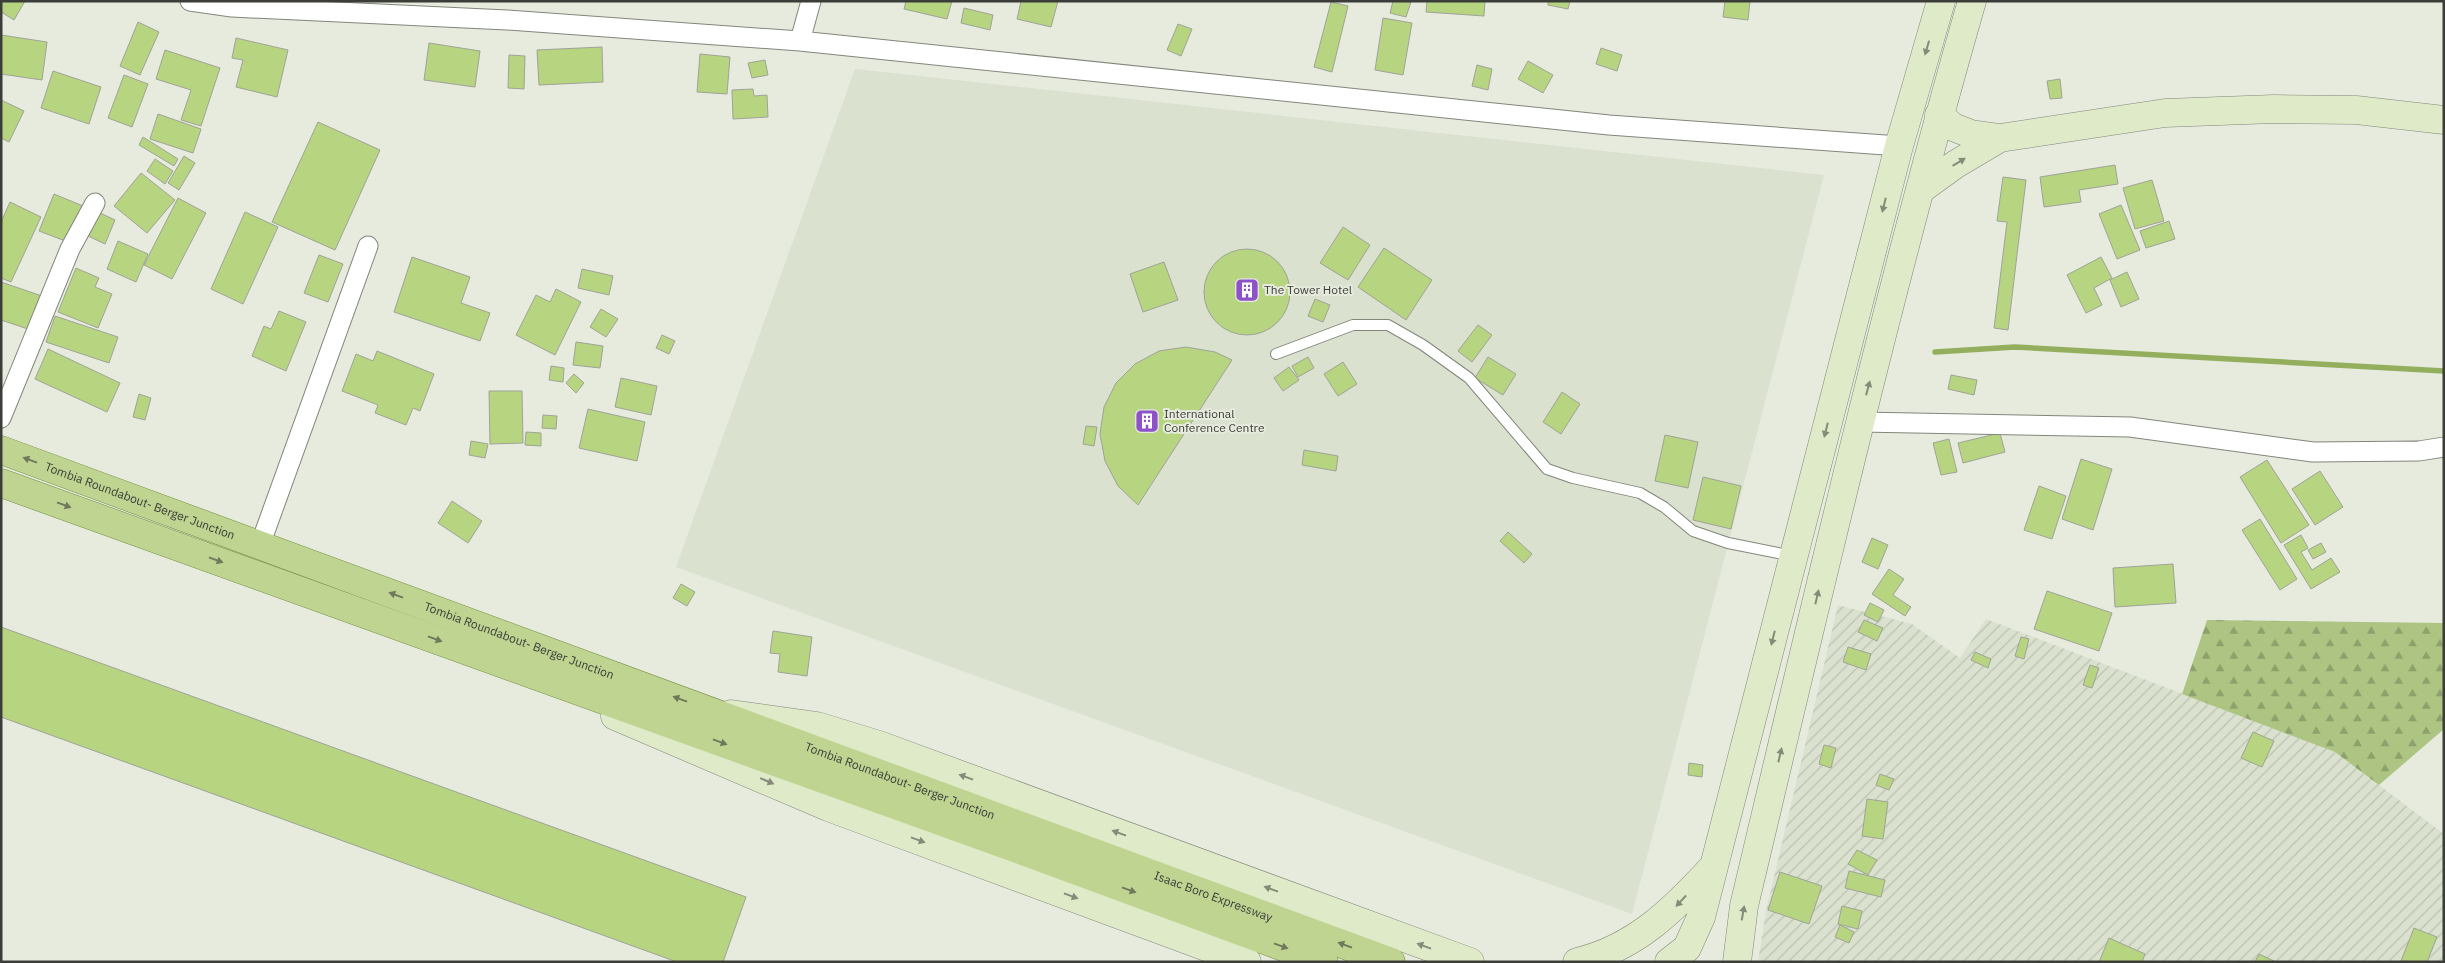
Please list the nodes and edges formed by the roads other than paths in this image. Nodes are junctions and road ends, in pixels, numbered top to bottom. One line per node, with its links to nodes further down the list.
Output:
1 (190, 1): 5 (street)
2 (811, 1): 5 (street)
3 (1941, 1): 9 (main road, one-way to 9)
4 (1972, 1): 6 (main road)
5 (800, 41): 9 (street)
6 (1939, 115): 8 (main road); 10 (main road)
7 (2444, 120): 8 (main road)
8 (2000, 138): 10 (main road, one-way to 8)
9 (1899, 146): 20 (main road, one-way to 20)
10 (1920, 190): 15 (main road, one-way to 10)
11 (95, 203): 14 (street)
12 (368, 246): 19 (street)
13 (1276, 354): 20 (lane)
14 (1, 418)
15 (1860, 422): 16 (street); 32 (main road, one-way to 15)
16 (2444, 447)
17 (1, 450): 19 (main road, Tombia Roundabout- Berger Junction, one-way to 17)
18 (1, 483): 21 (main road, Tombia Roundabout- Berger Junction, one-way to 21)
19 (260, 545): 22 (main road, Tombia Roundabout- Berger Junction, one-way to 19)
20 (1794, 556): 24 (main road, one-way to 24)
21 (582, 692): 23 (main road, Tombia Roundabout- Berger Junction, one-way to 23); 25 (main road, one-way to 25)
22 (713, 712): 23 (main road, Tombia Roundabout- Berger Junction); 29 (main road, one-way to 22)
23 (1036, 843): 27 (main road, Isaac Boro Expressway, one-way to 27); 28 (main road, Isaac Boro Expressway, one-way to 23)
24 (1714, 866): 30 (main road, one-way to 30); 31 (main road)
25 (1199, 952): 26 (main road)
26 (1247, 962)
27 (1324, 962)
28 (1391, 962)
29 (1470, 962)
30 (1577, 962)
31 (1670, 962)
32 (1737, 962)

